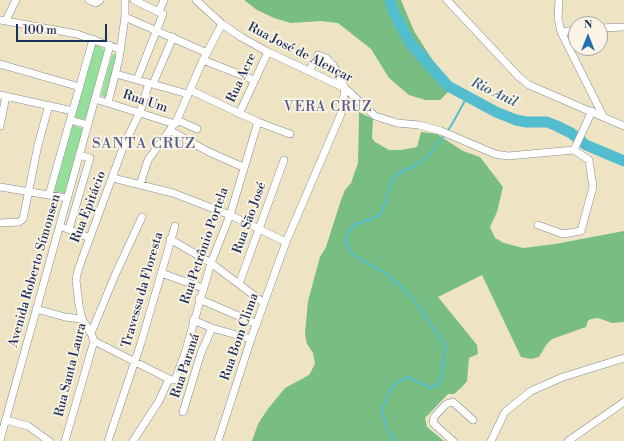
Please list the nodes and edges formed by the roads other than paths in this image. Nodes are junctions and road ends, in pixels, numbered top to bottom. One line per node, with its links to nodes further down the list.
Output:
1 (16, 0): 12 (street)
2 (89, 0): 9 (street)
3 (125, 0): 11 (street)
4 (134, 0): 10 (street)
5 (164, 0): 10 (street)
6 (196, 0): 13 (street, Rua José de Alençar)
7 (447, 0): 39 (street)
8 (559, 0): 18 (street)
9 (100, 1)
10 (159, 11): 16 (street)
11 (125, 17): 16 (street); 22 (street)
12 (3, 20): 20 (street)
13 (222, 24): 23 (street, Rua José de Alençar); 24 (street)
14 (624, 27): 15 (street)
15 (608, 28)
16 (157, 30): 19 (street); 28 (street)
17 (568, 31): 18 (street)
18 (562, 32): 42 (street)
19 (173, 37): 24 (street); 30 (street, Rua Epitácio)
20 (93, 39): 21 (street); 31 (street)
21 (110, 45): 22 (street); 35 (street, Avenida Roberto Símonsen)
22 (120, 49): 27 (street)
23 (268, 52): 26 (street, Rua José de Alençar); 29 (street, Rua Acre)
24 (205, 56): 29 (street); 33 (street)
25 (0, 64): 31 (street)
26 (309, 71): 32 (street, Rua José de Alençar); 32 (street)
27 (116, 74): 28 (street); 36 (street)
28 (137, 80): 30 (street)
29 (254, 80): 41 (street, Rua Acre)
30 (151, 83): 33 (street); 40 (street, Rua Epitácio)
31 (80, 87): 38 (street)
32 (345, 88): 51 (street, Rua José de Alençar); 73 (street, Rua Bom Clima)
33 (189, 92): 41 (street); 46 (street)
34 (3, 95): 37 (street); 47 (street)
35 (95, 99): 36 (street); 45 (street, Avenida Roberto Símonsen)
36 (108, 103): 40 (street, Rua Um)
37 (49, 105): 38 (street); 60 (street)
38 (73, 111): 43 (street)
39 (592, 111): 42 (street); 51 (street)
40 (140, 112): 46 (street, Rua Um); 55 (street, Rua Epitácio)
41 (239, 114): 44 (street)
42 (603, 116): 48 (street)
43 (70, 120): 45 (street); 61 (street)
44 (261, 123): 50 (street); 54 (street, Rua Petrônio Portela)
45 (88, 125): 52 (street, Avenida Roberto Símonsen)
46 (174, 125): 49 (street, Rua Um); 54 (street); 57 (street)
47 (0, 126)
48 (624, 126)
49 (197, 128)
50 (290, 134)
51 (576, 147): 68 (street)
52 (79, 155): 56 (street, Avenida Roberto Símonsen); 59 (street, Avenida Roberto Símonsen)
53 (284, 160): 70 (street, Rua São José)
54 (243, 168): 63 (street, Rua Petrônio Portela)
55 (113, 178): 57 (street); 71 (street, Rua Epitácio)
56 (71, 185): 59 (street); 62 (street, Avenida Roberto Símonsen)
57 (140, 185): 63 (street)
58 (0, 187): 60 (street)
59 (81, 188): 69 (street, Avenida Roberto Símonsen)
60 (29, 193): 61 (street); 65 (street)
61 (49, 195): 62 (street)
62 (67, 198): 66 (street, Avenida Roberto Símonsen)
63 (230, 215): 70 (street); 74 (street, Rua Petrônio Portela)
64 (142, 217): 85 (street, Rua Santa Laura)
65 (0, 223)
66 (60, 226): 69 (street); 80 (street, Avenida Roberto Símonsen)
67 (175, 226): 72 (street, Travessa da Floresta)
68 (538, 226)
69 (69, 229): 71 (street)
70 (259, 229): 73 (street); 76 (street, Rua São José)
71 (90, 238): 81 (street, Rua Epitácio)
72 (170, 239): 74 (street); 75 (street, Travessa da Floresta)
73 (286, 242): 79 (street, Rua Bom Clima)
74 (211, 263): 76 (street); 77 (street, Rua Petrônio Portela)
75 (161, 273): 77 (street); 89 (street, Travessa da Floresta)
76 (239, 284): 79 (street)
77 (203, 288): 78 (street, Rua Petrônio Portela)
78 (199, 299): 82 (street, Rua Petrônio Portela); 83 (street)
79 (264, 303): 83 (street, Rua Bom Clima)
80 (36, 309): 81 (street); 93 (street, Avenida Roberto Símonsen)
81 (82, 319): 85 (street)
82 (193, 320): 84 (street); 90 (street, Rua Petrônio Portela)
83 (257, 324): 86 (street, Rua Bom Clima)
84 (212, 328): 86 (street); 92 (street, Rua Paraná)
85 (91, 332): 87 (street, Rua Santa Laura)
86 (251, 340): 100 (street, Rua Bom Clima)
87 (94, 341): 89 (street, Travessa da Floresta); 97 (street, Rua Santa Laura)
88 (624, 358): 102 (street)
89 (134, 361): 90 (street, Travessa da Floresta); 98 (street, Travessa da Floresta)
90 (172, 378): 99 (street, Rua Petrônio Portela)
91 (624, 402): 103 (street)
92 (183, 412)
93 (6, 420): 95 (street, Avenida Roberto Símonsen); 96 (street)
94 (473, 420): 101 (street)
95 (0, 440)
96 (49, 441)
97 (65, 441)
98 (108, 441)
99 (133, 441)
100 (218, 441)
101 (453, 441)
102 (491, 441)
103 (568, 441)

